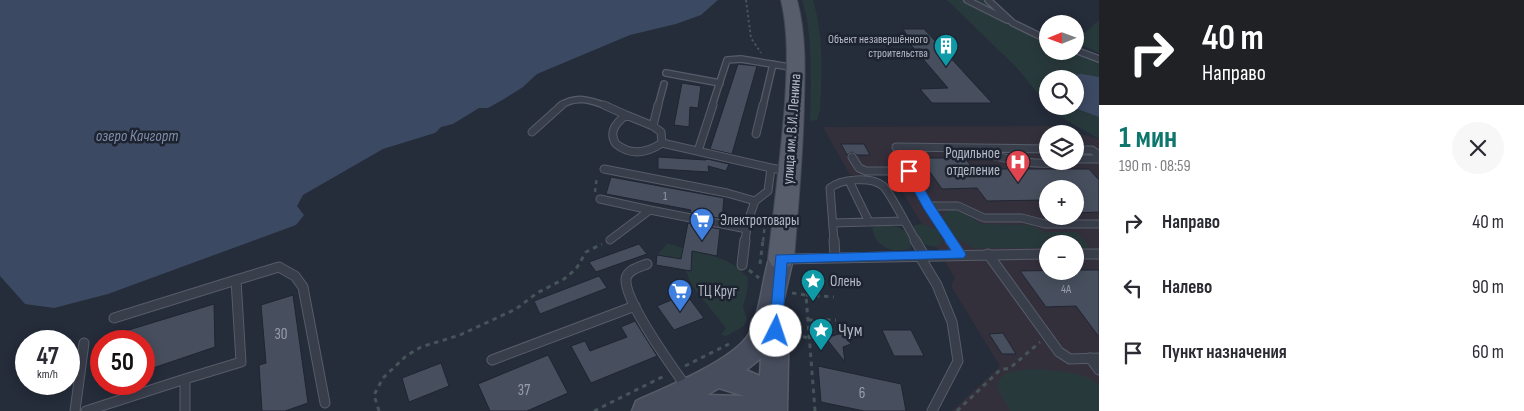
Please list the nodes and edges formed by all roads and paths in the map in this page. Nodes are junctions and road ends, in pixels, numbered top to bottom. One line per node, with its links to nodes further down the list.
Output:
1 (746, 0): 9 (path)
2 (789, 0): 10 (main road, улица им. В.И. Ленина)
3 (967, 0): 5 (lane)
4 (988, 0): 5 (lane)
5 (1011, 21): 6 (lane)
6 (1039, 35)
7 (1084, 53): 8 (lane)
8 (1099, 59)
9 (773, 64): 10 (lane); 12 (lane); 17 (lane)
10 (796, 68): 28 (main road, улица им. В.И. Ленина)
11 (666, 73): 12 (lane)
12 (720, 83): 22 (lane)
13 (664, 84): 15 (lane)
14 (626, 115): 15 (lane); 16 (lane); 18 (lane)
15 (653, 126): 18 (lane)
16 (532, 132)
17 (756, 134)
18 (662, 143): 22 (lane)
19 (960, 147): 20 (lane); 26 (lane); 29 (lane)
20 (1039, 149)
21 (1084, 150): 24 (lane)
22 (698, 151): 28 (lane)
23 (852, 157): 29 (lane)
24 (1099, 157): 25 (lane)
25 (1084, 159)
26 (1039, 164)
27 (604, 169): 31 (path); 32 (lane)
28 (781, 170): 32 (lane); 48 (main road, улица им. В.И. Ленина)
29 (909, 171): 33 (lane)
30 (850, 181): 35 (lane); 36 (lane); 37 (lane)
31 (600, 199): 34 (lane)
32 (755, 201): 39 (lane)
33 (928, 206): 38 (lane); 41 (lane)
34 (650, 210): 39 (lane); 40 (lane)
35 (904, 221): 36 (lane); 46 (lane)
36 (869, 222): 37 (lane)
37 (832, 223): 47 (lane)
38 (1099, 224)
39 (747, 229): 50 (lane)
40 (610, 240): 74 (path)
41 (960, 254): 42 (lane); 46 (lane)
42 (988, 254): 43 (lane); 60 (lane)
43 (1039, 254)
44 (1084, 254): 45 (lane)
45 (1099, 254)
46 (922, 255): 47 (lane); 79 (lane)
47 (836, 257): 48 (lane)
48 (781, 259): 59 (main road); 66 (main road)
49 (647, 264): 55 (lane)
50 (742, 265)
51 (236, 280): 56 (lane); 67 (lane); 69 (lane)
52 (790, 292): 53 (path)
53 (806, 295): 54 (path); 57 (path)
54 (834, 297)
55 (635, 306): 64 (lane); 68 (lane)
56 (114, 318)
57 (808, 320): 58 (path); 61 (path)
58 (836, 320)
59 (781, 329): 61 (path); 70 (main road)
60 (1047, 336): 63 (lane); 80 (path)
61 (810, 338): 78 (path)
62 (84, 343): 71 (lane)
63 (1095, 358): 65 (lane)
64 (492, 360)
65 (1099, 370)
66 (715, 375): 68 (main road); 70 (main road)
67 (185, 379): 72 (lane); 73 (lane)
68 (682, 380): 75 (path); 76 (main road)
69 (325, 403)
70 (773, 406): 77 (main road)
71 (75, 411)
72 (86, 411)
73 (185, 411)
74 (378, 411)
75 (594, 411)
76 (646, 411)
77 (661, 411)
78 (815, 411)
79 (932, 411)
80 (957, 411)

